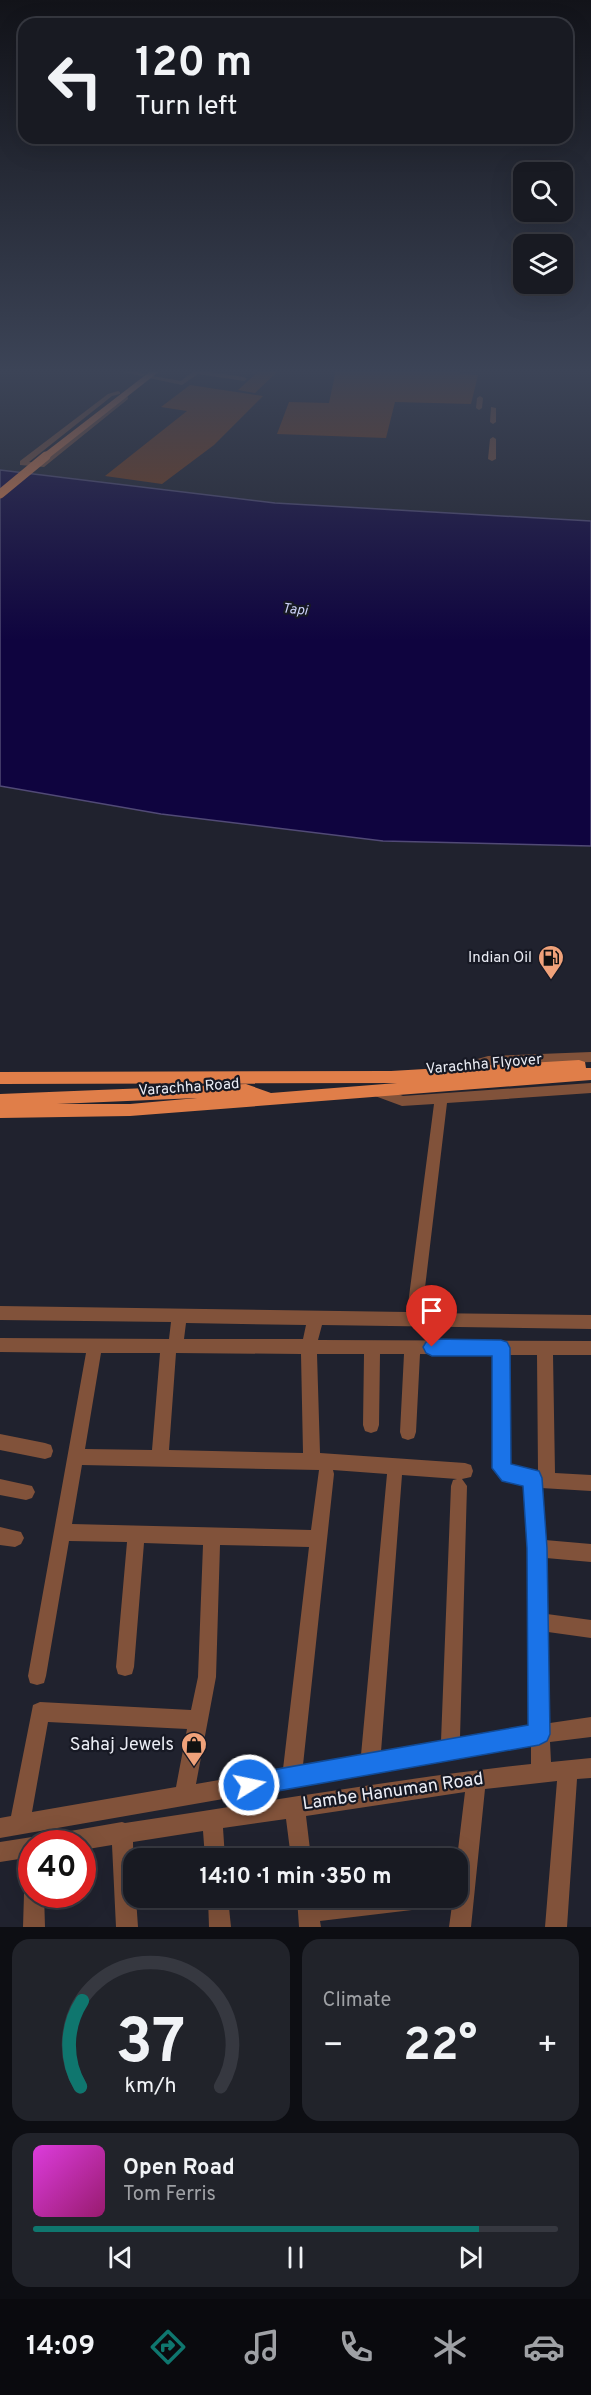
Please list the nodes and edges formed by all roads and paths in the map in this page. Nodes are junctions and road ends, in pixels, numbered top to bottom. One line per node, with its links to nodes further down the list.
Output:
1 (28, 460): 4 (street)
2 (36, 460): 5 (main road)
3 (38, 460): 6 (main road, bridge)
4 (47, 460)
5 (0, 487)
6 (0, 494)
7 (591, 1057): 9 (street)
8 (591, 1065): 12 (main road, Varachha Flyover)
9 (441, 1074): 11 (main road, Varachha Flyover); 12 (main road, Varachha Flyover)
10 (591, 1074): 12 (main road, Varachha Flyover)
11 (265, 1076): 13 (main road, Varachha Flyover); 16 (main road)
12 (496, 1077): 15 (main road, Varachha Flyover)
13 (0, 1078)
14 (591, 1089): 19 (street)
15 (380, 1092): 18 (main road, Varachha Road); 19 (street)
16 (0, 1093)
17 (0, 1100): 18 (main road)
18 (273, 1100): 20 (main road, Varachha Road)
19 (441, 1100): 24 (street)
20 (0, 1111)
21 (0, 1313): 22 (street)
22 (179, 1315): 23 (street); 28 (street)
23 (315, 1317): 24 (street); 29 (street)
24 (414, 1318): 25 (street)
25 (591, 1322)
26 (95, 1344): 27 (street); 28 (street); 39 (street)
27 (0, 1345)
28 (172, 1346): 29 (street); 40 (street)
29 (309, 1346): 30 (street); 41 (street)
30 (372, 1347): 31 (street); 35 (street)
31 (412, 1347): 32 (street); 36 (street)
32 (501, 1348): 33 (street); 44 (street)
33 (545, 1348): 34 (street); 44 (street)
34 (591, 1348)
35 (371, 1425)
36 (408, 1432)
37 (0, 1442): 38 (street)
38 (45, 1451)
39 (77, 1457): 40 (street); 48 (street)
40 (160, 1457): 41 (street)
41 (312, 1461): 61 (street)
42 (326, 1474): 51 (street)
43 (394, 1477): 62 (street)
44 (540, 1479): 45 (street); 52 (street)
45 (591, 1483)
46 (0, 1487): 47 (street)
47 (26, 1492)
48 (62, 1532): 49 (street); 57 (street)
49 (136, 1534): 50 (street); 56 (street)
50 (212, 1536): 51 (street); 58 (street)
51 (319, 1539): 66 (street)
52 (537, 1548): 53 (street); 54 (street)
53 (591, 1553)
54 (538, 1622): 55 (street); 60 (street)
55 (591, 1629)
56 (125, 1667)
57 (37, 1676)
58 (199, 1720): 68 (street); 71 (street)
59 (591, 1727): 60 (street)
60 (539, 1734): 61 (street); 65 (street)
61 (450, 1749): 62 (street)
62 (370, 1764): 66 (street)
63 (591, 1768): 64 (street, Lambe Hanuman Road)
64 (568, 1772): 65 (street, Lambe Hanuman Road); 86 (street)
65 (541, 1774): 67 (street, Lambe Hanuman Road)
66 (292, 1778): 68 (street)
67 (476, 1780): 69 (street, Lambe Hanuman Road); 85 (street)
68 (184, 1796): 71 (street)
69 (295, 1806): 70 (street, Lambe Hanuman Road); 75 (street)
70 (212, 1819): 72 (street, Lambe Hanuman Road); 74 (street)
71 (10, 1826)
72 (122, 1832): 73 (street, Lambe Hanuman Road); 83 (street)
73 (96, 1837)
74 (214, 1848)
75 (301, 1848)
76 (18, 1849): 77 (street)
77 (0, 1852)
78 (34, 1908): 82 (street)
79 (219, 1908): 84 (street)
80 (343, 1908): 81 (street)
81 (308, 1912)
82 (34, 1927)
83 (127, 1927)
84 (220, 1927)
85 (460, 1927)
86 (556, 1927)

